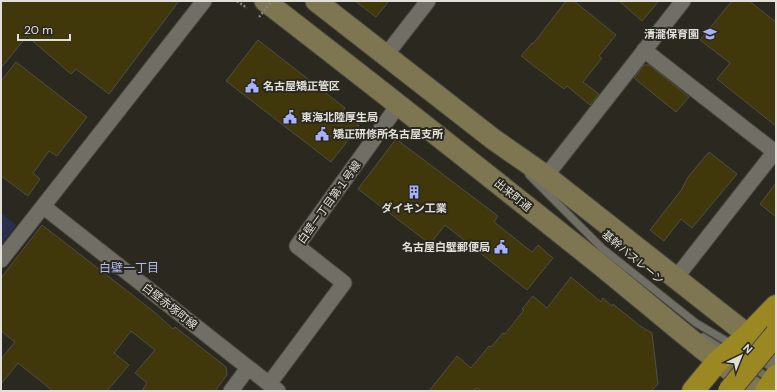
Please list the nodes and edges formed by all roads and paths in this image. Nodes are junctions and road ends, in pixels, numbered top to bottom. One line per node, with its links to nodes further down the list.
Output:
1 (204, 1): 13 (street)
2 (272, 1): 6 (path, bridge)
3 (316, 1): 8 (main road, 出来町通)
4 (428, 1): 8 (street)
5 (683, 1): 7 (street)
6 (262, 9): 9 (main road, 出来町通)
7 (644, 50): 11 (street); 12 (street)
8 (386, 55): 10 (main road, 出来町通)
9 (399, 104): 16 (main road, 出来町通); 24 (street, 白壁一丁目第１号線)
10 (493, 139): 12 (main road, 出来町通); 19 (lane, 基幹バスレーン)
11 (775, 151): 15 (street)
12 (546, 176): 15 (main road, 出来町通)
13 (44, 207): 14 (street); 22 (street, 白壁赤塚町線)
14 (1, 260)
15 (675, 279): 19 (main road, 出来町通)
16 (645, 301): 19 (main road, 出来町通); 19 (lane)
17 (776, 306): 19 (highway)
18 (776, 334): 27 (highway, bridge)
19 (732, 349): 21 (main road, 出来町通); 23 (main road, 出来町通); 26 (highway)
20 (776, 352): 28 (highway)
21 (776, 357)
22 (248, 368): 24 (street, 白壁赤塚町線); 25 (street)
23 (771, 382)
24 (273, 388)
25 (231, 391)
26 (693, 391)
27 (729, 391)
28 (745, 391)

